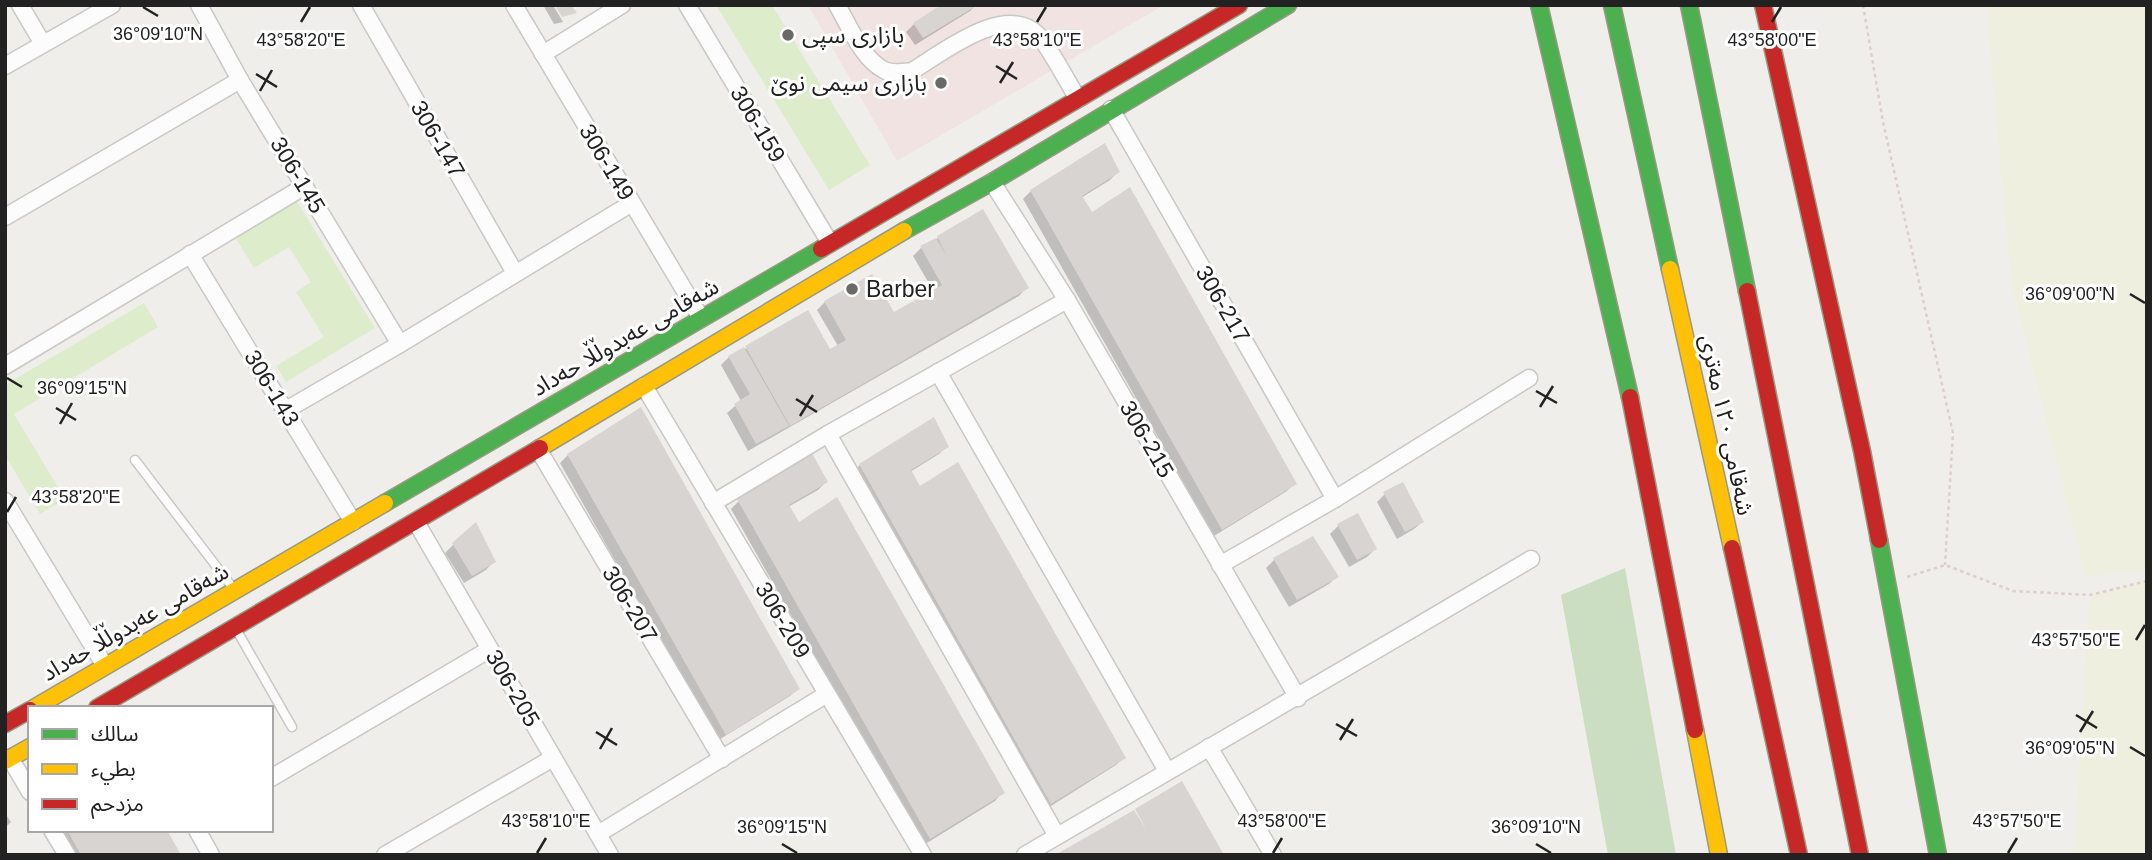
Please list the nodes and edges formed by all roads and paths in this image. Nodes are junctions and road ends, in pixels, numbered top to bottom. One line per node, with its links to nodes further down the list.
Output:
1 (20, 5): 16 (street)
2 (111, 5): 16 (street)
3 (198, 5): 19 (street, 306-145)
4 (361, 5): 30 (street, 306-147)
5 (514, 5): 17 (street, 306-149)
6 (622, 5): 17 (street)
7 (687, 5): 28 (street, 306-159)
8 (837, 5): 20 (street)
9 (1239, 5): 20 (main road, شەقامی عەبدوڵڵا حەداد)
10 (1288, 5): 21 (main road)
11 (1539, 5): 85 (main road)
12 (1612, 5): 86 (main road, شەقامی ١٢٠ مەتری)
13 (1689, 5): 87 (main road, شەقامی ١٢٠ مەتری)
14 (1763, 5): 52 (main road)
15 (1863, 5): 49 (path)
16 (43, 44): 18 (street)
17 (543, 54): 24 (street, 306-149)
18 (5, 66)
19 (240, 80): 23 (street, 306-145); 26 (street)
20 (1078, 99): 25 (main road, شەقامی عەبدوڵڵا حەداد)
21 (1111, 109): 22 (main road); 42 (street, 306-217)
22 (992, 182): 27 (main road); 31 (street, 306-215)
23 (305, 186): 29 (street); 33 (street, 306-145)
24 (632, 203): 30 (street); 32 (street, 306-149)
25 (893, 207): 27 (main road); 28 (main road, شەقامی عەبدوڵڵا حەداد)
26 (5, 217)
27 (906, 230): 37 (main road)
28 (830, 243): 32 (main road, شەقامی عەبدوڵڵا حەداد)
29 (190, 254): 34 (street); 38 (street, 306-143)
30 (515, 273): 33 (street)
31 (1067, 300): 35 (street); 48 (street, 306-215)
32 (701, 318): 45 (main road, شەقامی عەبدوڵڵا حەداد)
33 (400, 344): 38 (street)
34 (5, 366)
35 (938, 372): 39 (street); 71 (street)
36 (1529, 378): 42 (street)
37 (644, 386): 40 (main road); 44 (street, 306-209)
38 (286, 410): 45 (street, 306-143)
39 (828, 434): 44 (street); 77 (street)
40 (538, 449): 46 (main road); 69 (street, 306-207)
41 (135, 460): 53 (lane)
42 (1335, 499): 48 (street)
43 (5, 501): 57 (street)
44 (713, 503): 58 (street, 306-209)
45 (353, 522): 50 (main road, شەقامی عەبدوڵڵا حەداد)
46 (416, 522): 54 (main road); 56 (street, 306-205)
47 (1531, 559): 59 (street)
48 (1220, 565): 59 (street, 306-215)
49 (1945, 565): 51 (path); 52 (path)
50 (275, 567): 53 (main road, شەقامی عەبدوڵڵا حەداد); 54 (main road)
51 (2147, 581)
52 (1887, 583): 88 (main road)
53 (235, 590): 57 (main road, شەقامی عەبدوڵڵا حەداد)
54 (291, 594): 55 (main road)
55 (235, 627): 60 (main road); 65 (lane)
56 (490, 649): 68 (street, 306-205); 72 (street)
57 (105, 666): 61 (main road, شەقامی عەبدوڵڵا حەداد)
58 (827, 694): 69 (street); 83 (street, 306-209)
59 (1298, 698): 66 (street)
60 (123, 701): 62 (main road)
61 (37, 706)
62 (104, 706)
63 (28, 711): 64 (main road, شەقامی عەبدوڵڵا حەداد)
64 (5, 724)
65 (292, 727)
66 (1209, 747): 71 (street); 78 (street)
67 (28, 748): 70 (main road)
68 (553, 758): 76 (street, 306-205); 81 (street)
69 (722, 758): 76 (street)
70 (7, 760): 73 (street)
71 (1167, 771): 77 (street)
72 (273, 777)
73 (28, 789)
74 (53, 832): 79 (street)
75 (198, 832): 80 (street)
76 (598, 834): 82 (street, 306-205)
77 (1057, 836): 84 (street)
78 (1269, 853)
79 (67, 855)
80 (211, 855)
81 (385, 855)
82 (610, 855)
83 (923, 855)
84 (1025, 855)
85 (1719, 855)
86 (1799, 855)
87 (1860, 855)
88 (1938, 855)

